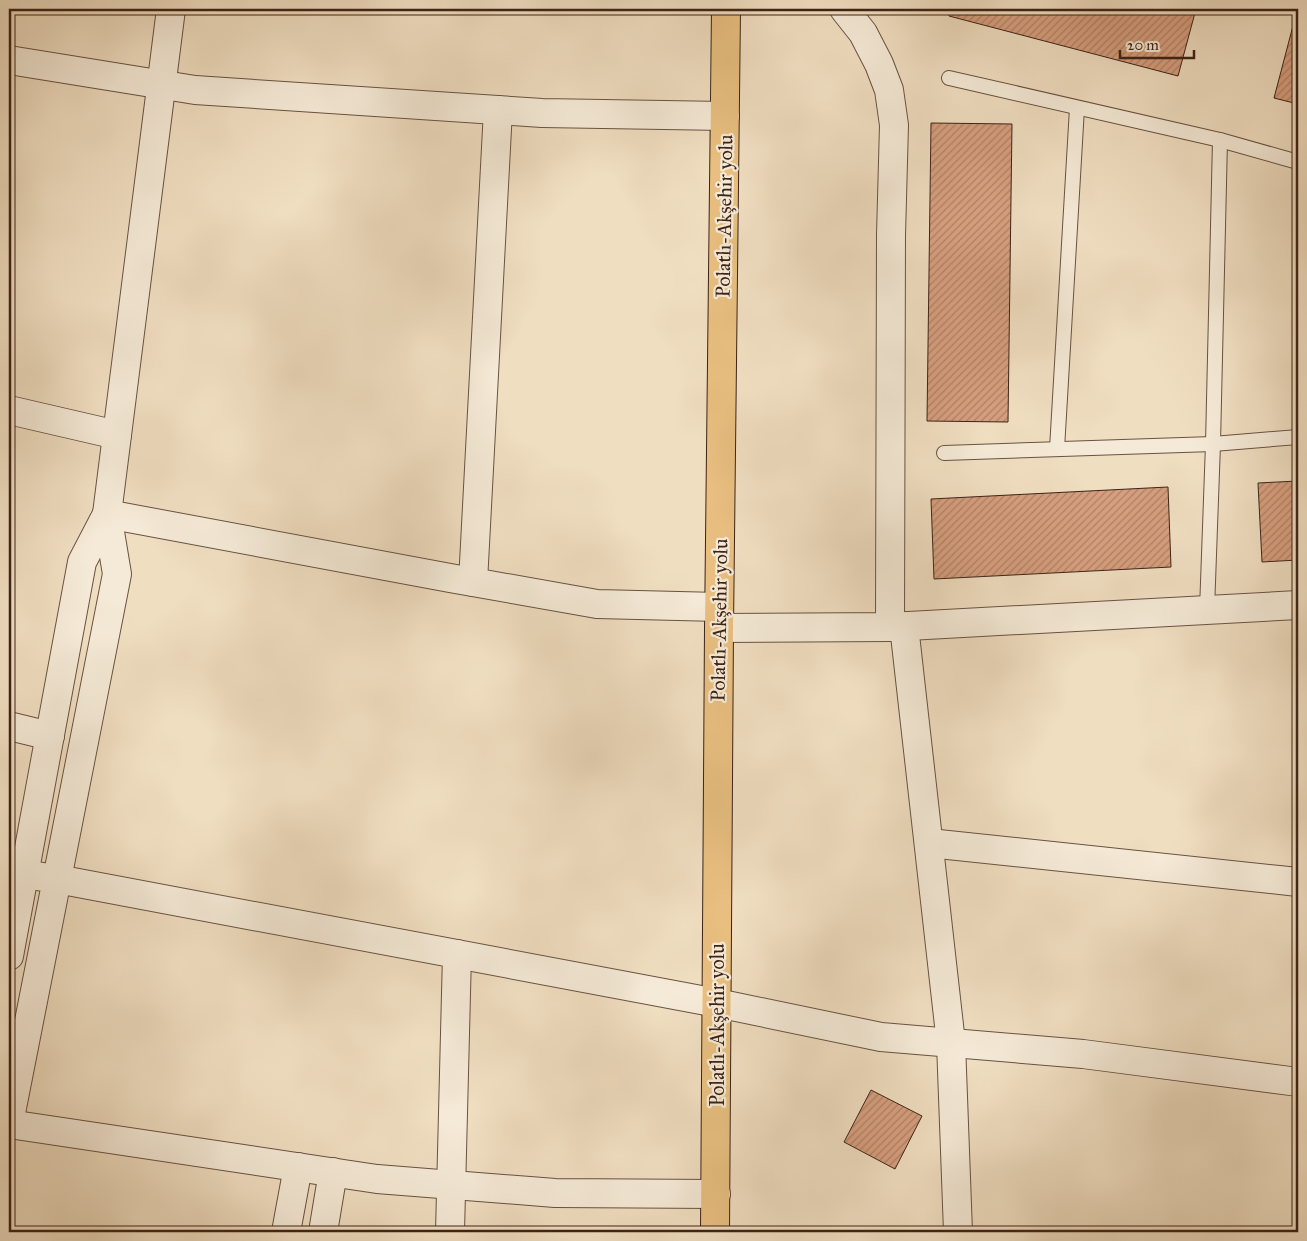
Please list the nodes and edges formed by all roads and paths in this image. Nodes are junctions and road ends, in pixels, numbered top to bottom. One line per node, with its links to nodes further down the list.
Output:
1 (171, 9): 6 (street)
2 (726, 9): 9 (main road, Polatlı-Akşehir yolu)
3 (844, 9): 23 (street)
4 (9, 60): 6 (street)
5 (949, 78): 7 (lane)
6 (161, 84): 8 (street); 13 (street)
7 (1077, 108): 10 (lane); 16 (lane)
8 (498, 110): 9 (street); 19 (street)
9 (725, 116): 22 (main road, Polatlı-Akşehir yolu)
10 (1220, 140): 11 (lane); 15 (lane)
11 (1298, 162)
12 (9, 410): 13 (street)
13 (117, 435): 18 (street)
14 (1298, 437): 15 (lane)
15 (1213, 444): 16 (lane); 21 (lane)
16 (1057, 449): 17 (lane)
17 (944, 453)
18 (107, 514): 19 (street); 25 (street); 28 (street)
19 (473, 582): 22 (street)
20 (1298, 605): 21 (street)
21 (1207, 610): 23 (street)
22 (719, 617): 23 (street); 32 (main road, Polatlı-Akşehir yolu)
23 (897, 626): 26 (street)
24 (9, 726): 25 (street)
25 (50, 736): 27 (street)
26 (929, 843): 29 (street); 33 (street)
27 (16, 873): 28 (street); 31 (street)
28 (57, 879): 30 (street); 35 (street)
29 (1298, 882)
30 (457, 954): 32 (street); 38 (street)
31 (9, 956)
32 (717, 1003): 33 (street); 39 (main road, Polatlı-Akşehir yolu)
33 (951, 1043): 34 (street); 44 (street)
34 (1298, 1082)
35 (9, 1124): 36 (street)
36 (298, 1167): 37 (street); 40 (street)
37 (333, 1172): 38 (street); 41 (street)
38 (451, 1185): 39 (street); 42 (street)
39 (716, 1194): 43 (main road, Polatlı-Akşehir yolu)
40 (286, 1232)
41 (323, 1232)
42 (450, 1232)
43 (715, 1232)
44 (958, 1232)

